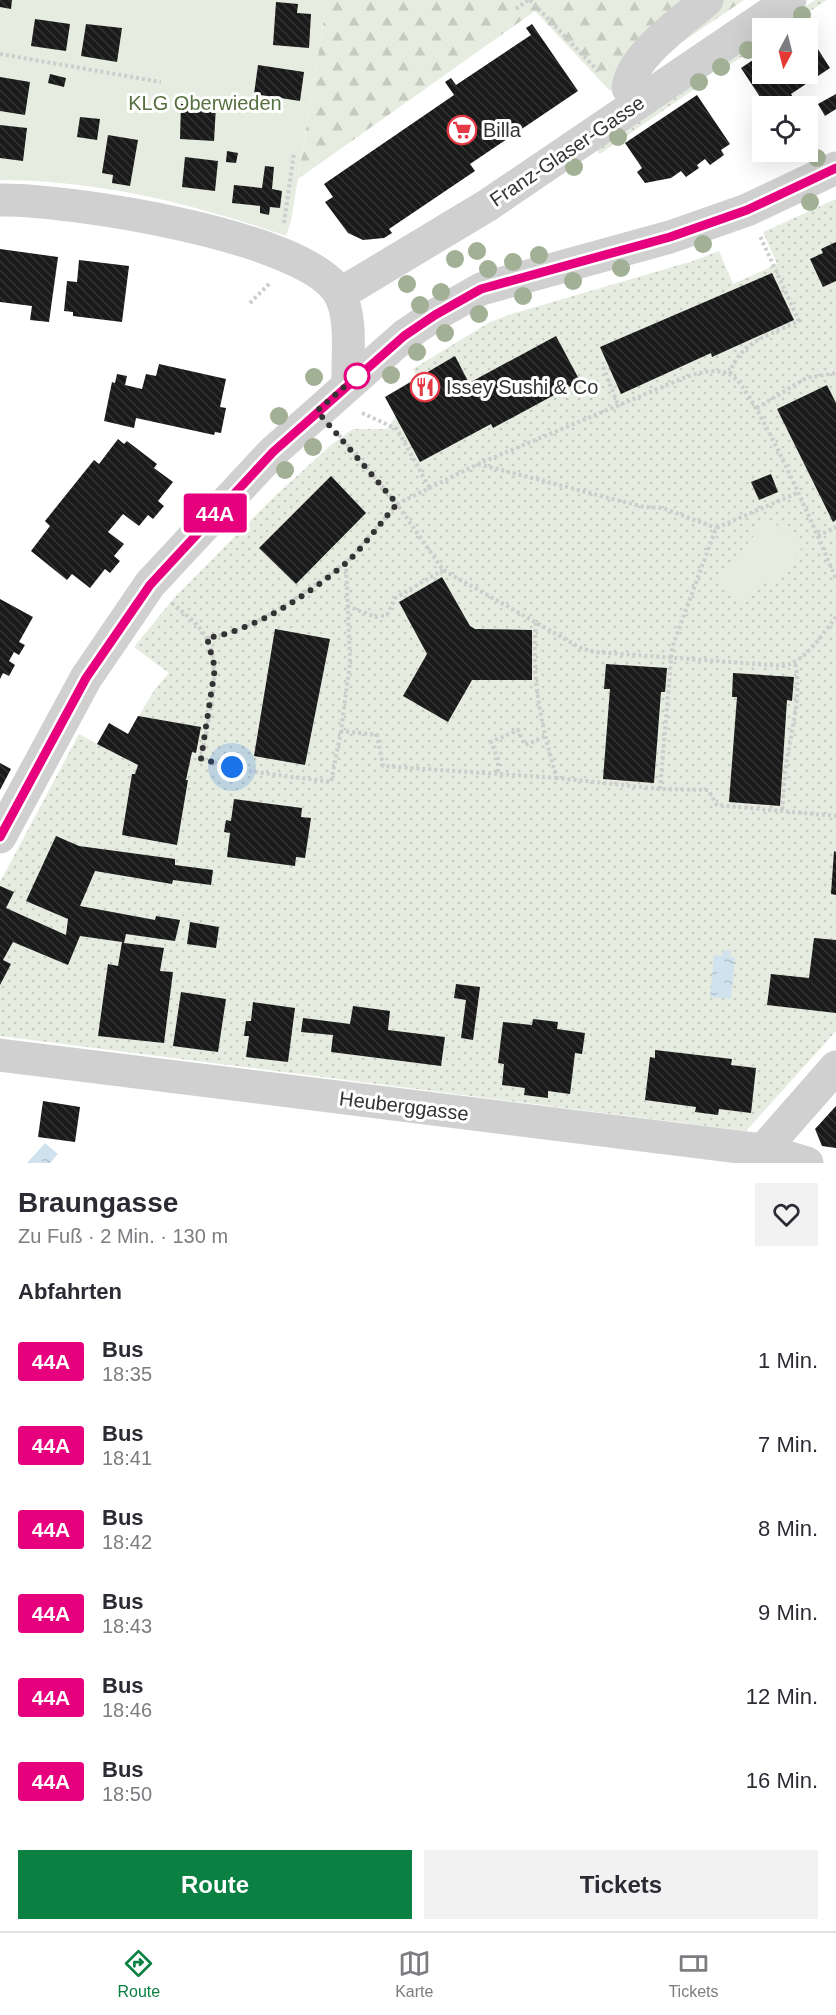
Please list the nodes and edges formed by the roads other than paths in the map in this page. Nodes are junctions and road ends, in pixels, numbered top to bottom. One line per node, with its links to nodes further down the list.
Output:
1 (707, 0): 3 (street)
2 (790, 0): 6 (street, Franz-Glaser-Gasse)
3 (628, 88)
4 (836, 168): 7 (street)
5 (0, 200): 6 (street)
6 (340, 294): 7 (street)
7 (348, 383): 8 (street)
8 (0, 837)
9 (0, 1055): 11 (street, Heuberggasse)
10 (836, 1067): 11 (street)
11 (763, 1150): 12 (street, Heuberggasse)
12 (807, 1163)

